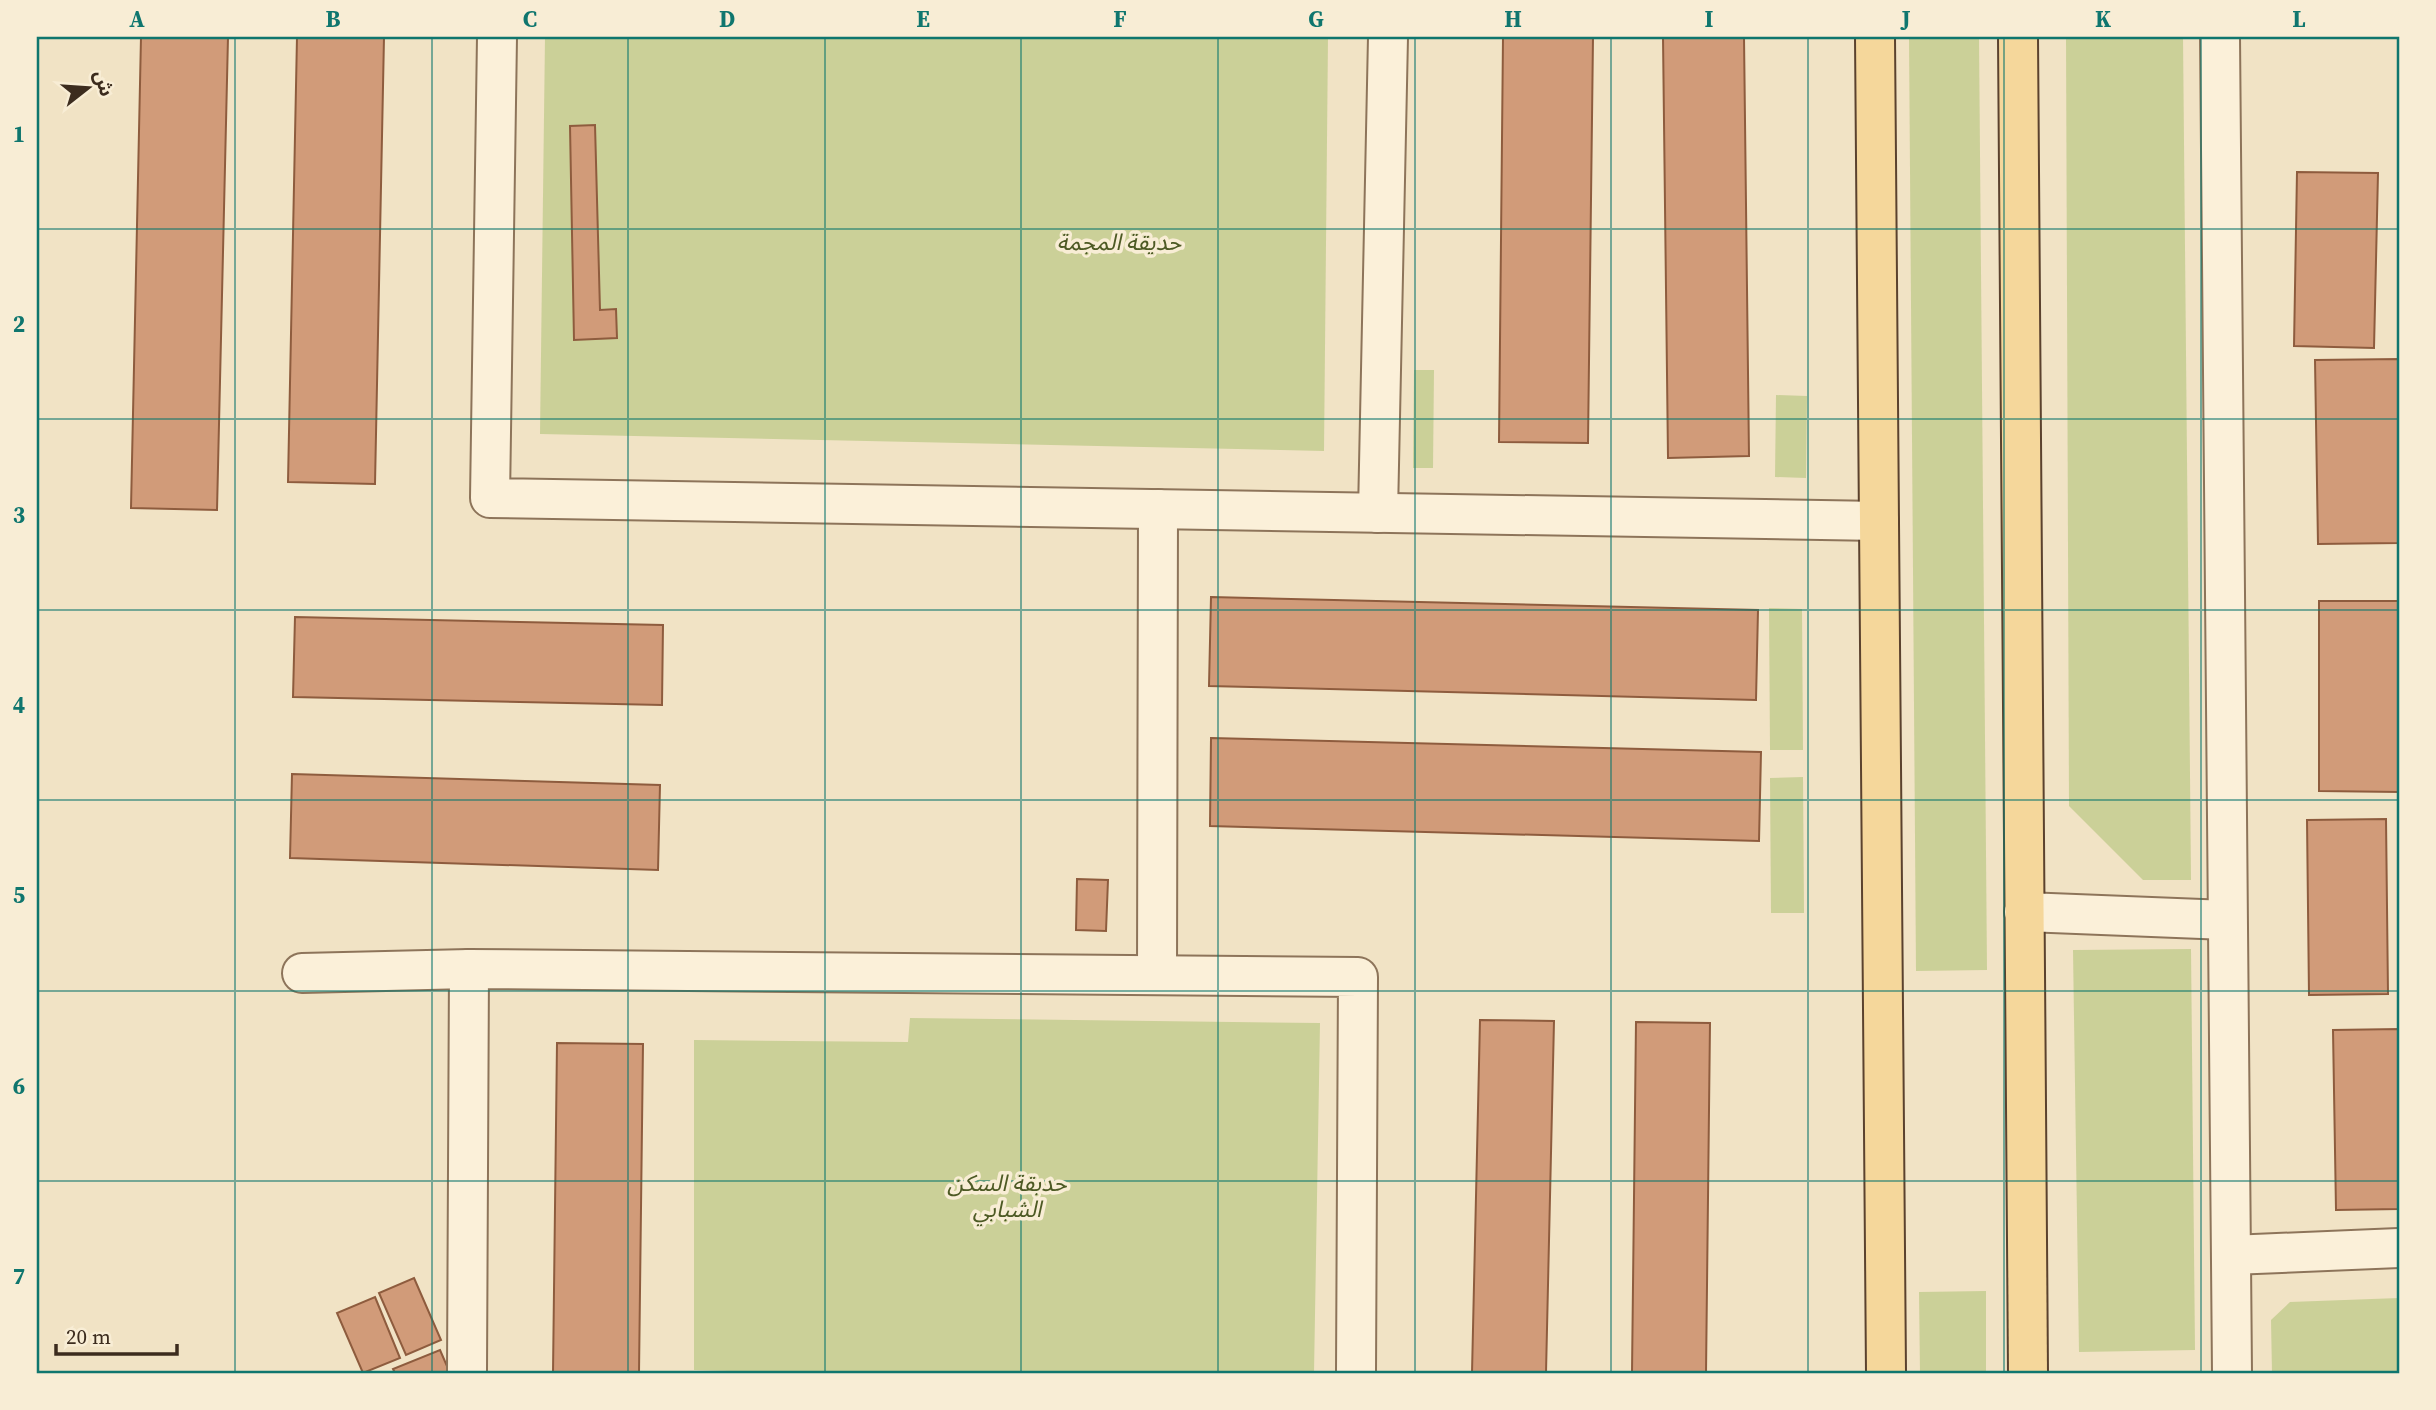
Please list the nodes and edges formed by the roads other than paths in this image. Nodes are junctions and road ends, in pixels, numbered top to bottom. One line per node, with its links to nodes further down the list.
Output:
1 (497, 37): 6 (street)
2 (1388, 37): 7 (street)
3 (1875, 37): 8 (main road)
4 (2018, 37): 9 (main road)
5 (2220, 37): 10 (street)
6 (1158, 509): 7 (street); 13 (street)
7 (1378, 513): 8 (street)
8 (1879, 521): 18 (main road)
9 (2024, 912): 10 (street); 19 (main road)
10 (2227, 920): 15 (street)
11 (469, 969): 12 (street); 13 (street); 16 (street)
12 (302, 973)
13 (1157, 975): 17 (street)
14 (2399, 1248): 15 (street)
15 (2231, 1255): 21 (street)
16 (467, 1372)
17 (1356, 1373)
18 (1886, 1373)
19 (2028, 1373)
20 (2220, 1373): 21 (street)
21 (2232, 1373)

